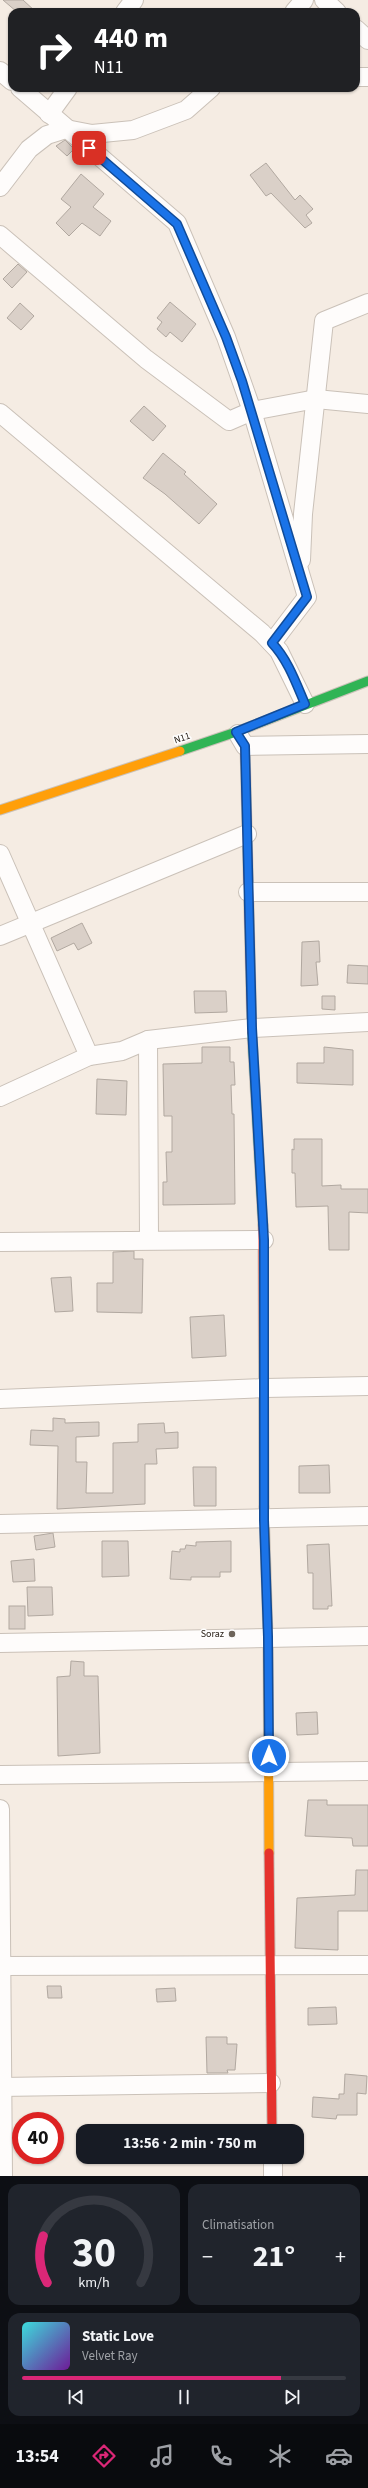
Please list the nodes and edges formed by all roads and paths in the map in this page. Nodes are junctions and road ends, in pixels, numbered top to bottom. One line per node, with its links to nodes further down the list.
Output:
1 (304, 0): 3 (street)
2 (324, 0): 4 (street)
3 (297, 8)
4 (333, 8)
5 (360, 33): 6 (street)
6 (368, 40)
7 (0, 71): 8 (street)
8 (8, 78)
9 (24, 92): 12 (street)
10 (65, 92): 12 (street)
11 (206, 92): 13 (street)
12 (49, 114): 13 (street)
13 (66, 129): 14 (street); 19 (street)
14 (0, 187)
15 (0, 235): 19 (street)
16 (368, 303): 17 (street)
17 (316, 399): 18 (street); 19 (street); 21 (street)
18 (368, 404)
19 (252, 411): 21 (street)
20 (0, 413): 22 (street)
21 (300, 573): 22 (street)
22 (272, 643): 24 (street)
23 (368, 681): 24 (street, N11)
24 (305, 704): 25 (street, N11)
25 (241, 739): 26 (street); 27 (street, N11); 28 (street)
26 (368, 744)
27 (0, 810)
28 (247, 834): 30 (street); 32 (street)
29 (0, 854): 32 (street)
30 (248, 892): 31 (street); 35 (street)
31 (368, 892)
32 (30, 922): 33 (street); 37 (street)
33 (0, 936)
34 (368, 1022): 35 (street)
35 (252, 1028): 36 (street); 40 (street)
36 (148, 1040): 37 (street); 39 (street)
37 (89, 1056): 38 (street)
38 (0, 1097)
39 (149, 1239): 40 (street); 41 (street)
40 (264, 1240): 43 (street)
41 (0, 1242)
42 (368, 1386): 43 (street)
43 (265, 1388): 44 (street); 46 (street)
44 (0, 1399)
45 (368, 1516): 46 (street)
46 (264, 1520): 47 (street); 49 (street)
47 (0, 1524)
48 (368, 1636): 49 (street)
49 (268, 1637): 50 (street); 51 (street)
50 (0, 1643)
51 (269, 1771): 52 (street); 53 (street); 58 (street)
52 (368, 1771)
53 (0, 1775)
54 (0, 1809): 55 (street)
55 (0, 1814): 57 (street)
56 (368, 1965): 58 (street)
57 (1, 1966): 58 (street); 60 (street)
58 (269, 1966): 59 (street)
59 (271, 2083): 60 (street); 61 (street)
60 (0, 2087): 63 (street)
61 (272, 2124)
62 (272, 2164): 64 (street)
63 (3, 2176)
64 (273, 2176)

